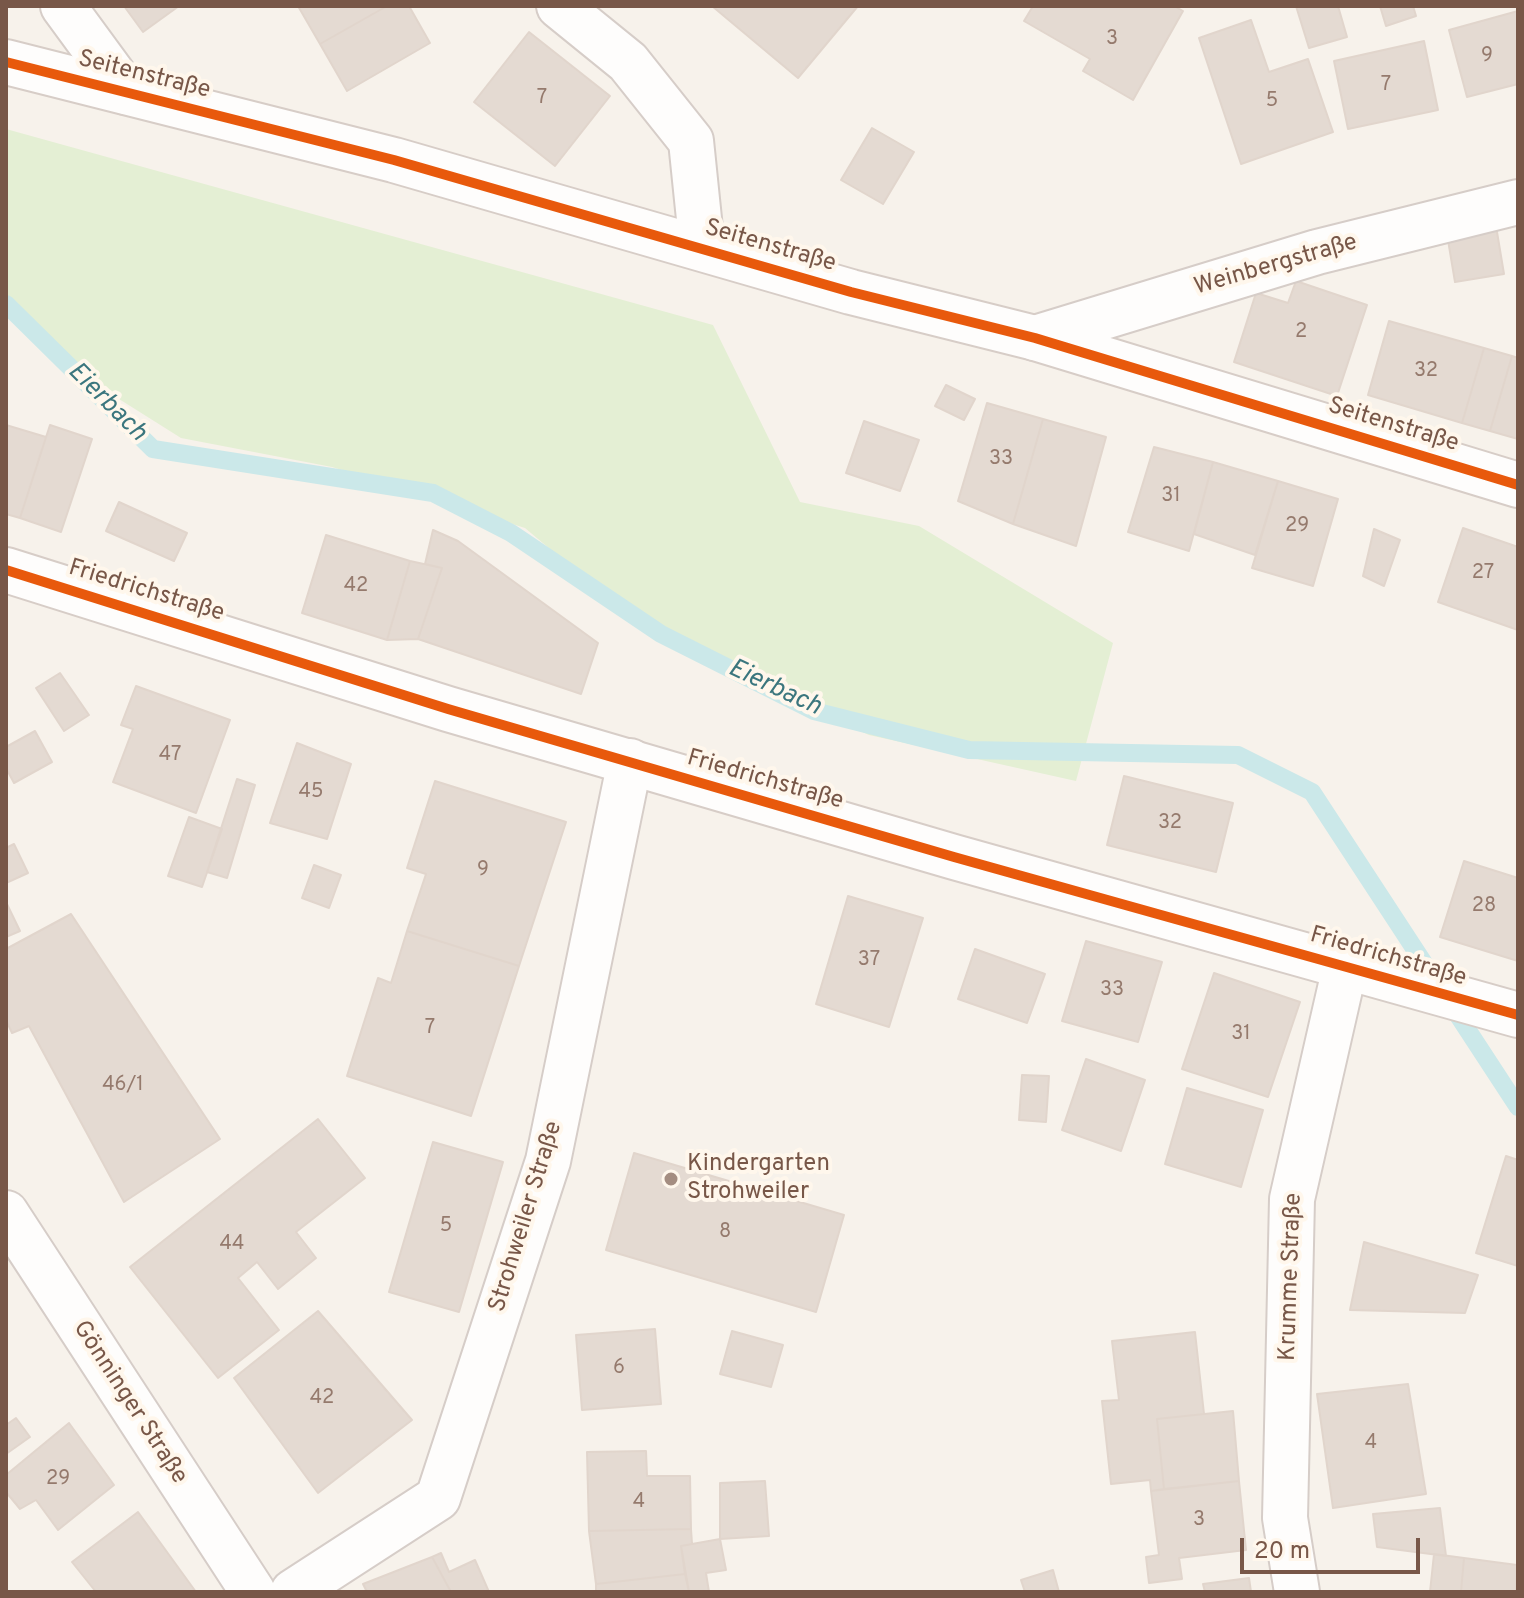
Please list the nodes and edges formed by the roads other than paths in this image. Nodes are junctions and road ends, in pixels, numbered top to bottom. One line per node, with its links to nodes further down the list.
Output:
1 (63, 6): 4 (main road)
2 (559, 6): 6 (main road)
3 (6, 62): 4 (main road, Seitenstraße)
4 (126, 92): 6 (main road, Seitenstraße)
5 (1518, 202): 7 (main road, Weinbergstraße)
6 (702, 248): 7 (main road, Seitenstraße)
7 (1035, 338): 8 (main road, Seitenstraße)
8 (1518, 485)
9 (6, 570): 10 (main road, Friedrichstraße)
10 (630, 761): 11 (main road, Friedrichstraße); 15 (main road, Strohweiler Straße)
11 (1345, 967): 12 (main road, Friedrichstraße); 16 (main road, Krumme Straße)
12 (1518, 1015)
13 (6, 1213): 14 (main road, Gönninger Straße)
14 (253, 1592)
15 (293, 1592)
16 (1297, 1592)

